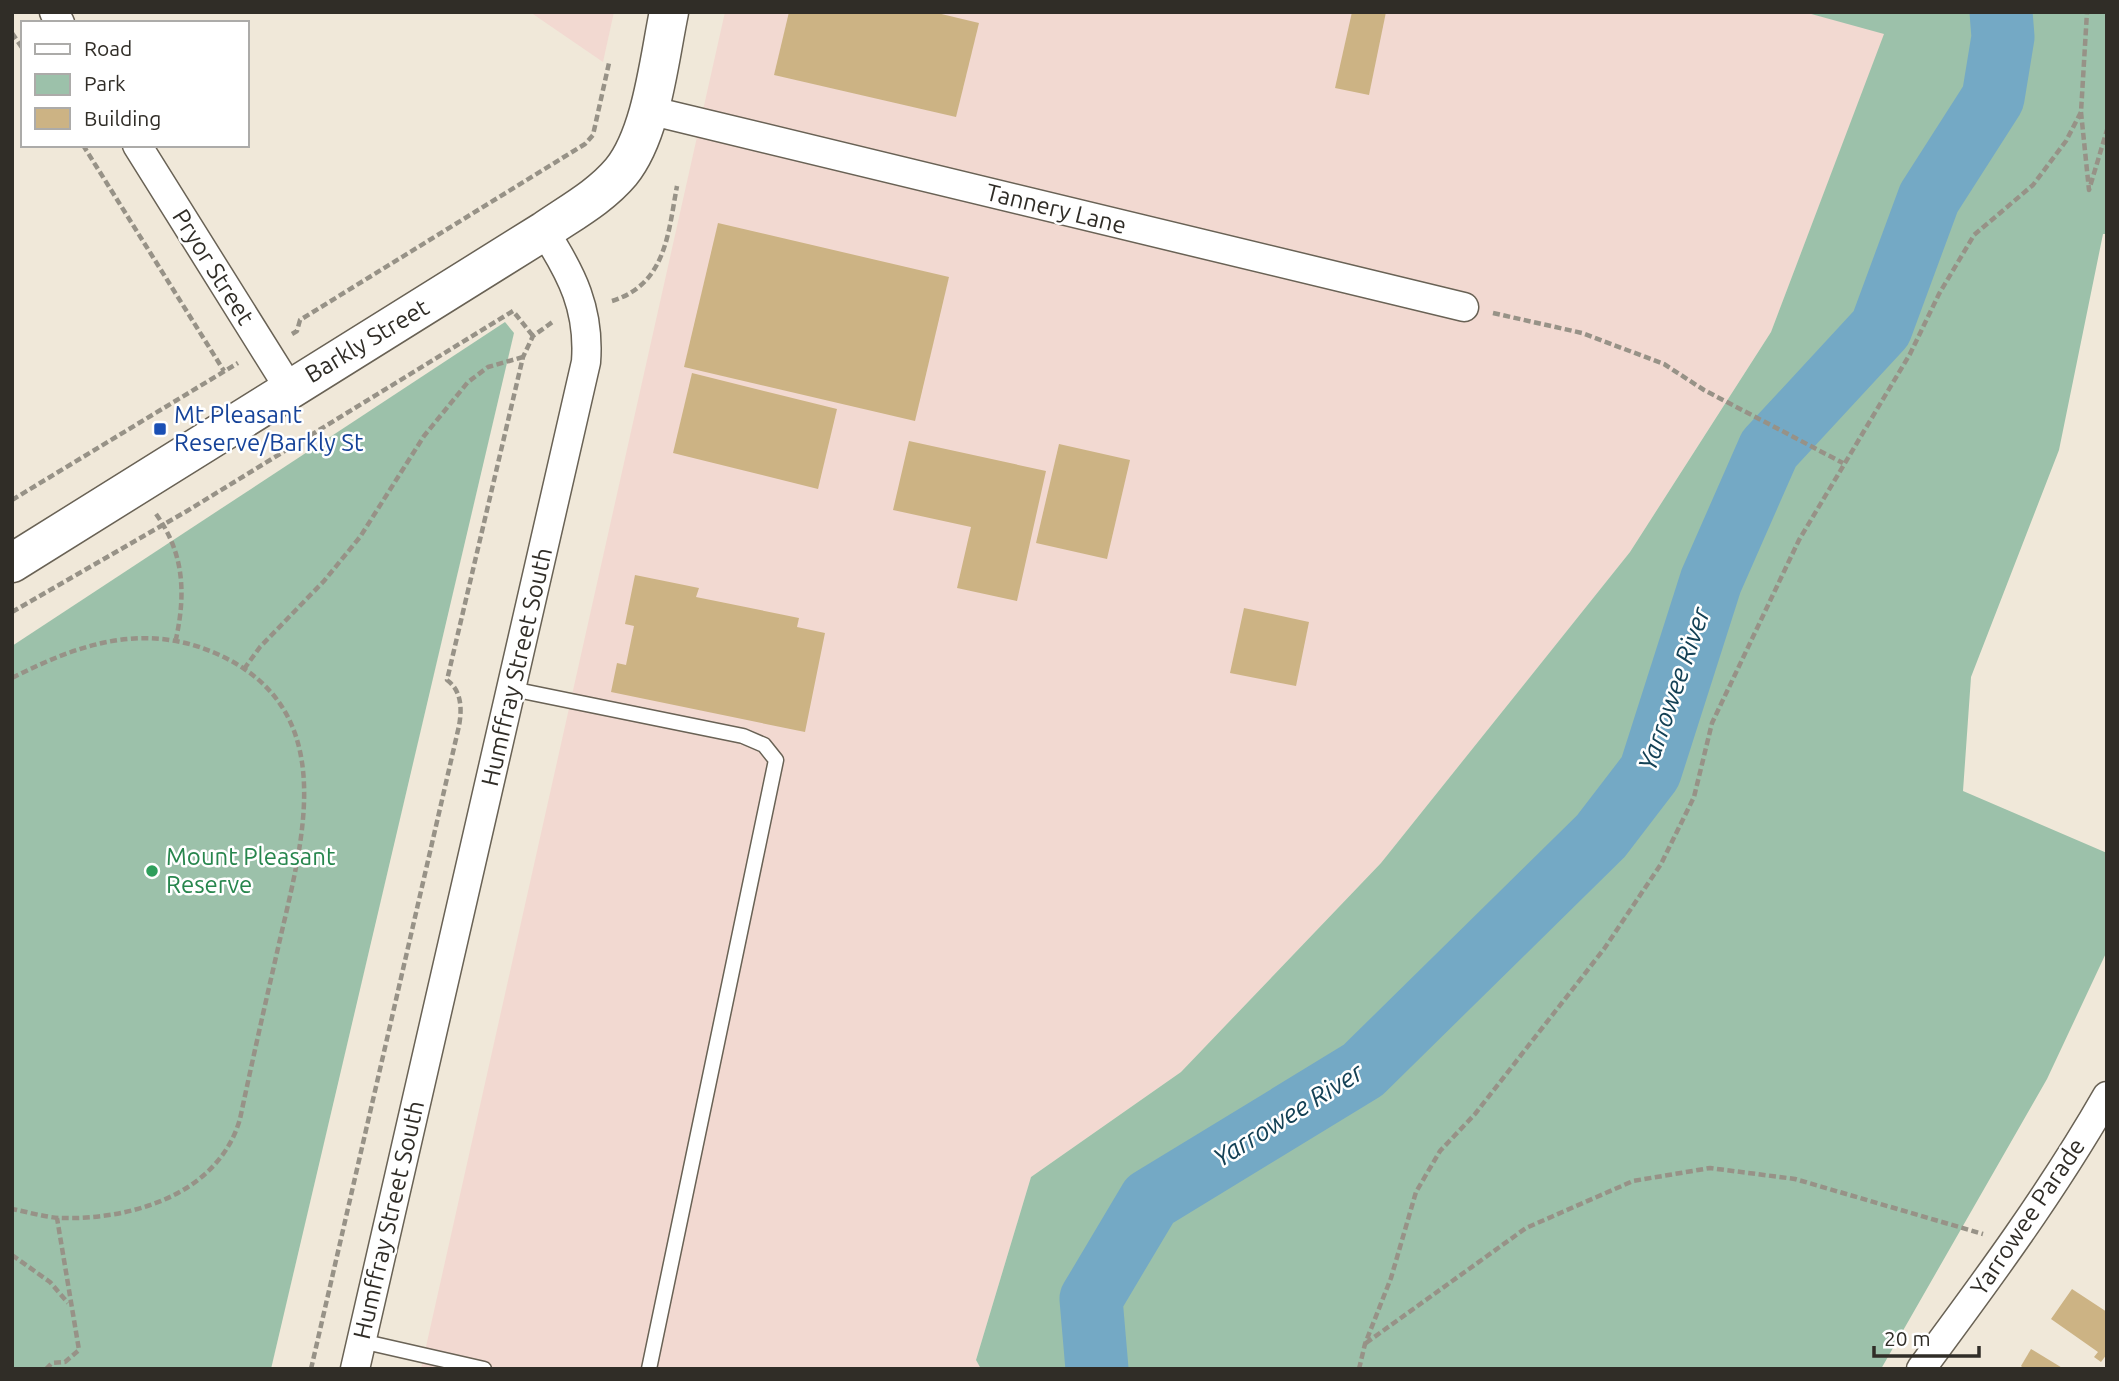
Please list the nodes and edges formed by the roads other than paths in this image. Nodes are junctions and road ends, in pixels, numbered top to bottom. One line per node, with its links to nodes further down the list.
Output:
1 (669, 12): 2 (main road)
2 (648, 110): 4 (main road); 5 (street, Tannery Lane)
3 (138, 147): 6 (street, Pryor Street)
4 (544, 231): 6 (main road, Barkly Street); 8 (street, Humffray Street South)
5 (1464, 307)
6 (289, 388): 7 (main road, Barkly Street)
7 (12, 563)
8 (512, 689): 10 (street, Humffray Street South); 13 (lane)
9 (2107, 1096): 14 (street, Yarrowee Parade)
10 (361, 1341): 11 (street, Humffray Street South); 12 (lane)
11 (355, 1369)
12 (484, 1369)
13 (649, 1369)
14 (1921, 1369)

